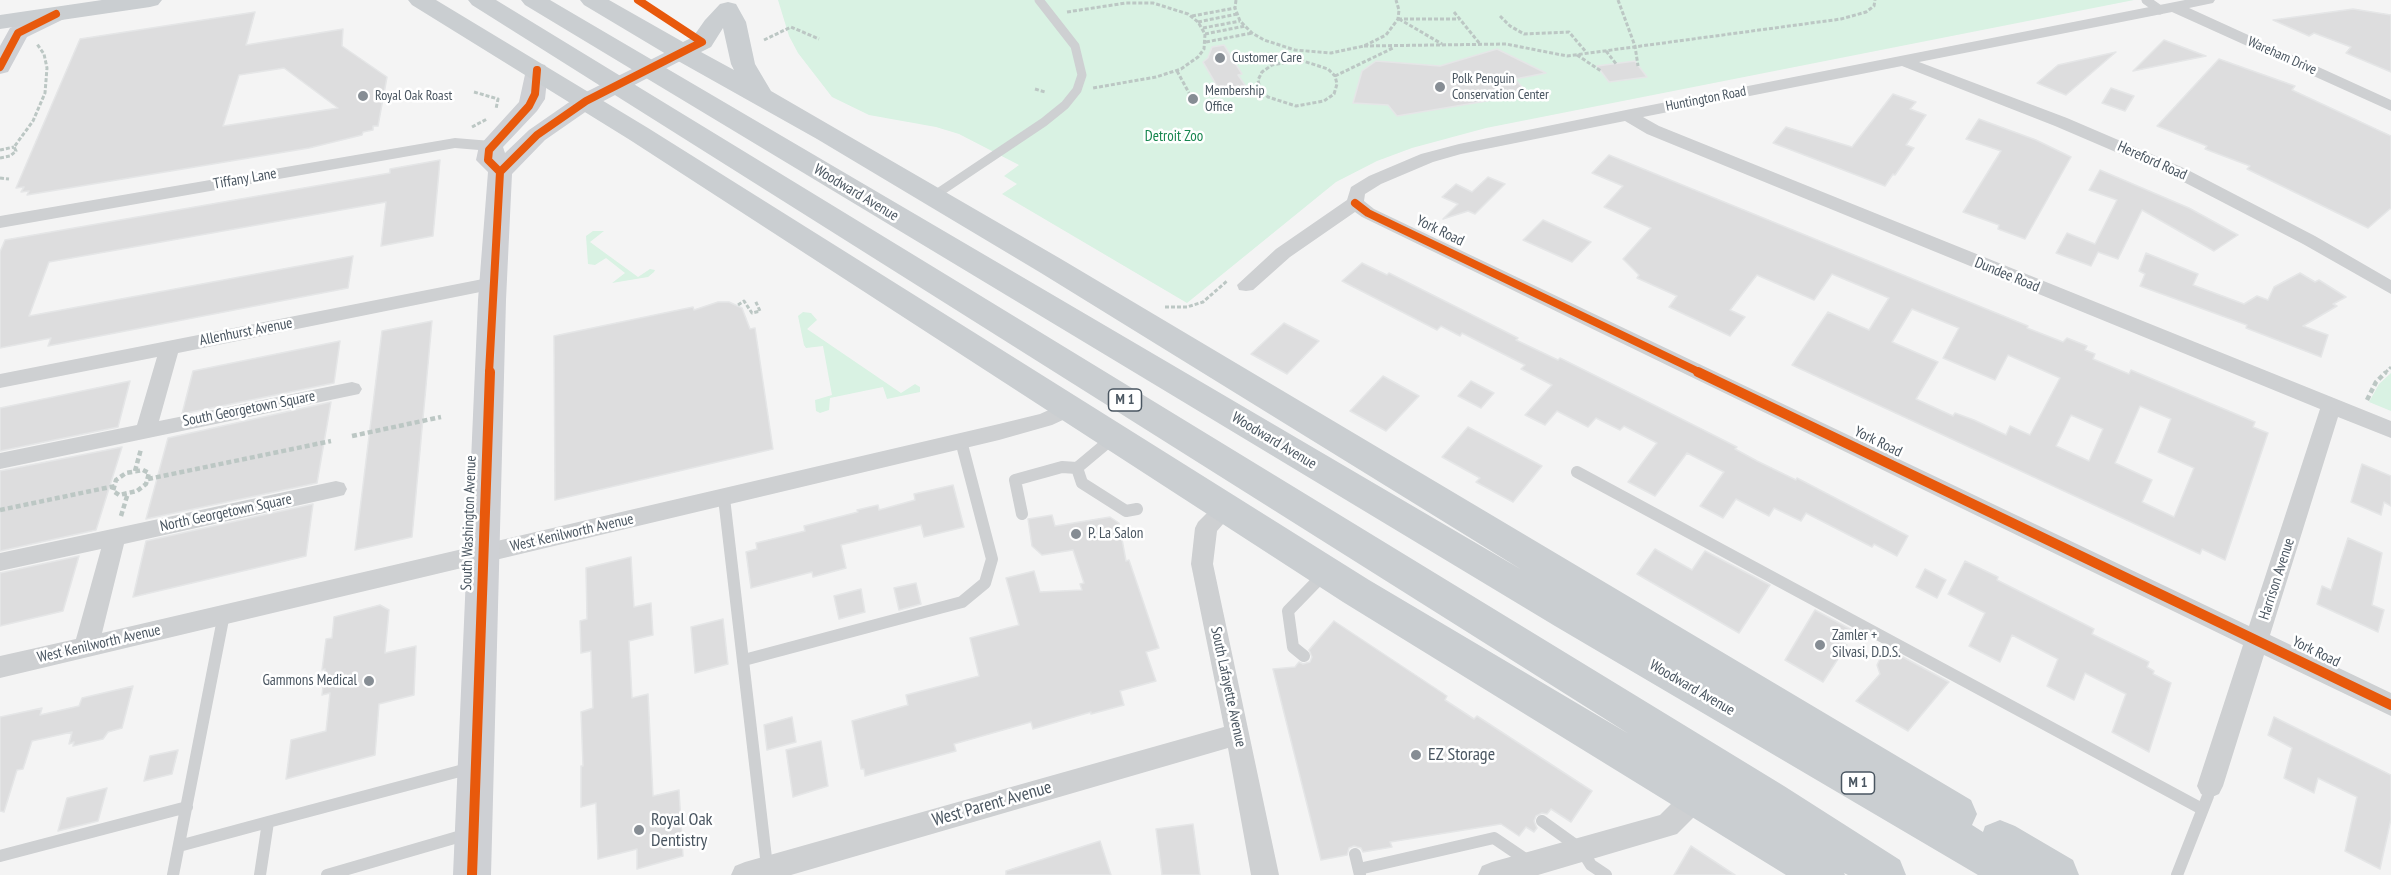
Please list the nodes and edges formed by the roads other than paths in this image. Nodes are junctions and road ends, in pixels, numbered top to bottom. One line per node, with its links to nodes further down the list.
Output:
1 (9, 0): 10 (main road); 12 (main road)
2 (150, 0): 12 (main road)
3 (420, 0): 17 (main road)
4 (480, 0): 82 (main road, M 1)
5 (533, 0): 83 (main road, Woodward Avenue / M 1)
6 (592, 0): 14 (main road, Woodward Avenue)
7 (1039, 0): 24 (lane)
8 (2146, 0): 11 (lane)
9 (2208, 0): 11 (street, Huntington Road)
10 (0, 4)
11 (2167, 8): 15 (street, Huntington Road); 20 (street, Wareham Drive)
12 (56, 14): 13 (main road); 16 (main road)
13 (0, 22)
14 (673, 56): 18 (main road); 19 (main road, Woodward Avenue); 19 (main road)
15 (1902, 60): 21 (street, Huntington Road); 29 (street, Hereford Road)
16 (0, 67)
17 (537, 70): 18 (main road); 22 (main road)
18 (593, 97): 23 (main road); 34 (main road)
19 (762, 98): 24 (main road, Woodward Avenue)
20 (2391, 106)
21 (1626, 115): 25 (street, Huntington Road); 33 (street, Dundee Road)
22 (491, 146): 23 (main road); 26 (street, Tiffany Lane)
23 (500, 172): 27 (main road, South Washington Avenue)
24 (932, 197): 84 (main road, Woodward Avenue)
25 (1355, 203): 28 (street, Huntington Road); 52 (street, York Road)
26 (0, 222)
27 (493, 283): 30 (street, Allenhurst Avenue); 48 (main road, South Washington Avenue)
28 (1246, 285)
29 (2391, 288)
30 (169, 348): 31 (street, Allenhurst Avenue); 36 (street)
31 (0, 381)
32 (352, 389): 36 (street, South Georgetown Square)
33 (2331, 406): 35 (street, Dundee Road); 52 (street, Harrison Avenue)
34 (1071, 408): 37 (main road); 38 (street, West Kenilworth Avenue)
35 (2391, 430)
36 (145, 436): 39 (street, South Georgetown Square)
37 (1115, 436): 40 (lane); 44 (main road)
38 (962, 441): 43 (street, West Kenilworth Avenue); 55 (lane)
39 (0, 461)
40 (1077, 468): 45 (lane); 46 (lane)
41 (1577, 472): 63 (lane)
42 (336, 489): 47 (street, North Georgetown Square)
43 (724, 498): 48 (street, West Kenilworth Avenue); 55 (lane)
44 (1227, 507): 50 (main road); 58 (street, South Lafayette Avenue)
45 (1137, 510)
46 (1022, 514)
47 (118, 529): 49 (street, North Georgetown Square); 53 (street)
48 (483, 554): 51 (street, West Kenilworth Avenue); 59 (main road, South Washington Avenue)
49 (0, 562)
50 (1326, 572): 54 (lane); 61 (main road)
51 (224, 614): 53 (street, West Kenilworth Avenue); 62 (lane)
52 (2257, 640): 57 (street, York Road); 60 (street, Harrison Avenue)
53 (86, 647): 56 (street, West Kenilworth Avenue)
54 (1304, 656)
55 (744, 660): 73 (lane)
56 (0, 667)
57 (2391, 705)
58 (1238, 734): 73 (street, West Parent Avenue); 78 (street, South Lafayette Avenue)
59 (476, 766): 65 (lane); 66 (main road, South Washington Avenue)
60 (2209, 791): 63 (lane)
61 (1697, 796): 68 (street); 81 (main road)
62 (187, 807): 67 (lane); 70 (lane)
63 (2202, 809): 85 (lane)
64 (1542, 821): 68 (lane)
65 (268, 822): 67 (lane); 75 (lane)
66 (474, 832): 76 (lane); 77 (main road, South Washington Avenue)
67 (179, 846): 74 (lane)
68 (1581, 849): 71 (street); 80 (lane)
69 (1355, 854): 72 (lane)
70 (0, 856)
71 (1531, 864): 72 (lane); 79 (street)
72 (1360, 872)
73 (760, 873)
74 (173, 875)
75 (260, 875)
76 (327, 875)
77 (472, 875)
78 (1264, 875)
79 (1492, 875)
80 (1606, 875)
81 (1824, 875)
82 (1885, 875)
83 (2018, 875)
84 (2058, 875)
85 (2177, 875)

